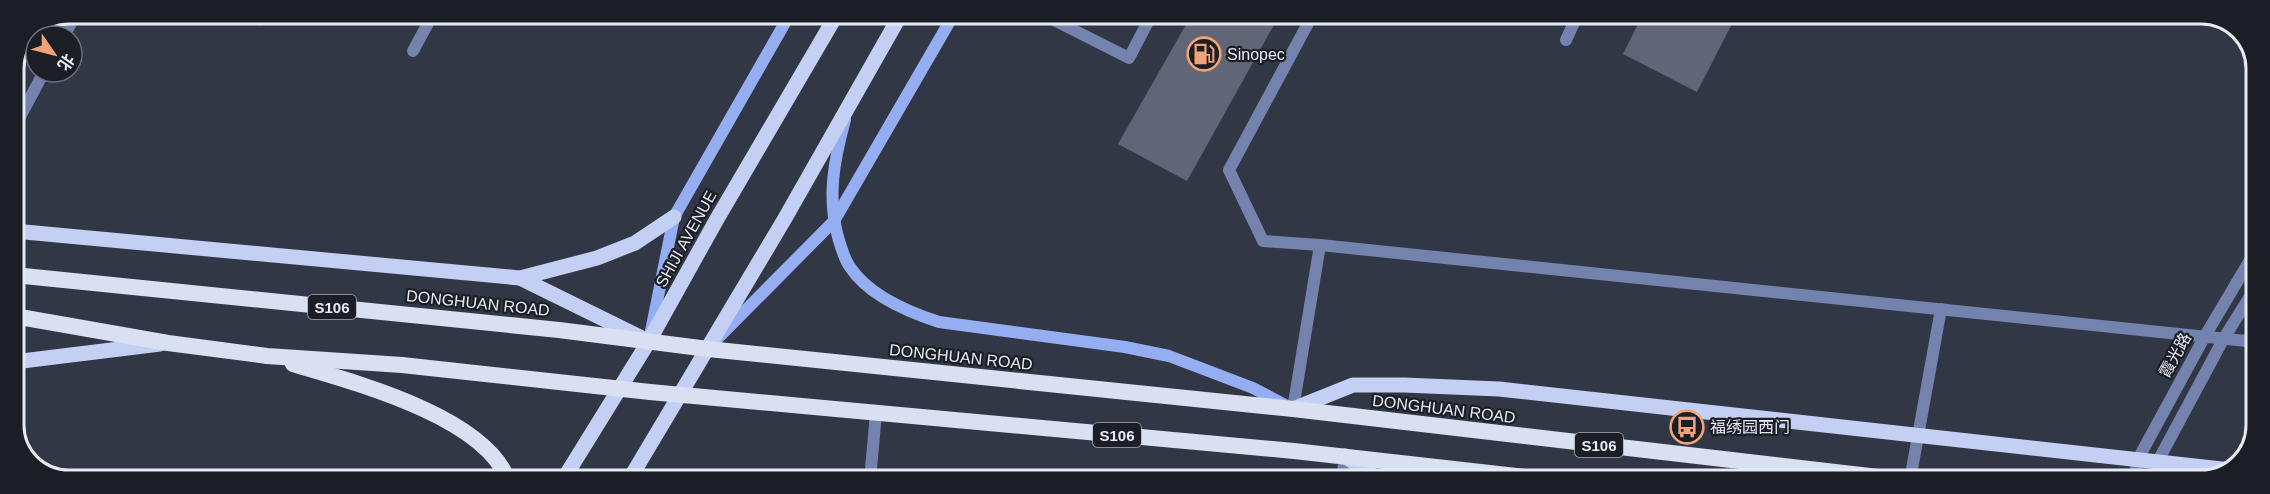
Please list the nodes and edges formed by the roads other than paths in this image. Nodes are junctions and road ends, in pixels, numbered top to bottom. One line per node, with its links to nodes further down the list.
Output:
1 (428, 24): 11 (street)
2 (784, 24): 15 (main road)
3 (831, 24): 27 (main road, SHIJI AVENUE)
4 (895, 24): 13 (main road)
5 (948, 24): 16 (main road)
6 (1062, 24): 7 (street)
7 (1147, 24)
8 (1308, 24): 18 (street)
9 (1573, 24): 10 (street)
10 (1566, 40)
11 (413, 51)
12 (38, 84): 14 (street)
13 (850, 103): 16 (main road); 30 (main road)
14 (24, 109)
15 (674, 217): 21 (main road); 27 (main road)
16 (834, 221): 30 (main road); 35 (main road)
17 (24, 232): 21 (main road)
18 (1320, 245): 23 (street); 35 (street)
19 (2246, 267): 25 (street, 霞光路)
20 (24, 276): 27 (highway, DONGHUAN ROAD / S106)
21 (520, 279): 27 (main road)
22 (2246, 303): 26 (street)
23 (1941, 309): 25 (street); 37 (street)
24 (24, 318): 29 (highway, S106)
25 (2205, 336): 26 (street); 39 (street, 霞光路)
26 (2224, 338): 28 (street); 40 (street)
27 (649, 341): 30 (highway, DONGHUAN ROAD / S106); 33 (main road, SHIJI AVENUE)
28 (2246, 341)
29 (168, 343): 31 (highway, S106); 32 (main road)
30 (708, 349): 34 (main road); 35 (highway, DONGHUAN ROAD / S106)
31 (267, 356): 33 (highway, S106); 42 (highway)
32 (24, 361)
33 (619, 389): 34 (highway, S106); 43 (main road, SHIJI AVENUE)
34 (680, 395): 36 (highway, S106); 44 (main road)
35 (1293, 409): 37 (main road); 49 (highway, DONGHUAN ROAD / S106)
36 (876, 413): 38 (highway, S106); 45 (street)
37 (1919, 435): 39 (main road); 50 (street)
38 (1345, 456): 46 (street); 47 (main road); 48 (highway, S106)
39 (2138, 459): 40 (main road); 51 (street, 霞光路)
40 (2158, 461): 41 (main road); 52 (street)
41 (2214, 468)
42 (502, 470)
43 (569, 470)
44 (635, 470)
45 (871, 470)
46 (1343, 470)
47 (1364, 470)
48 (1466, 470)
49 (1818, 470)
50 (1912, 470)
51 (2135, 470)
52 (2156, 470)

